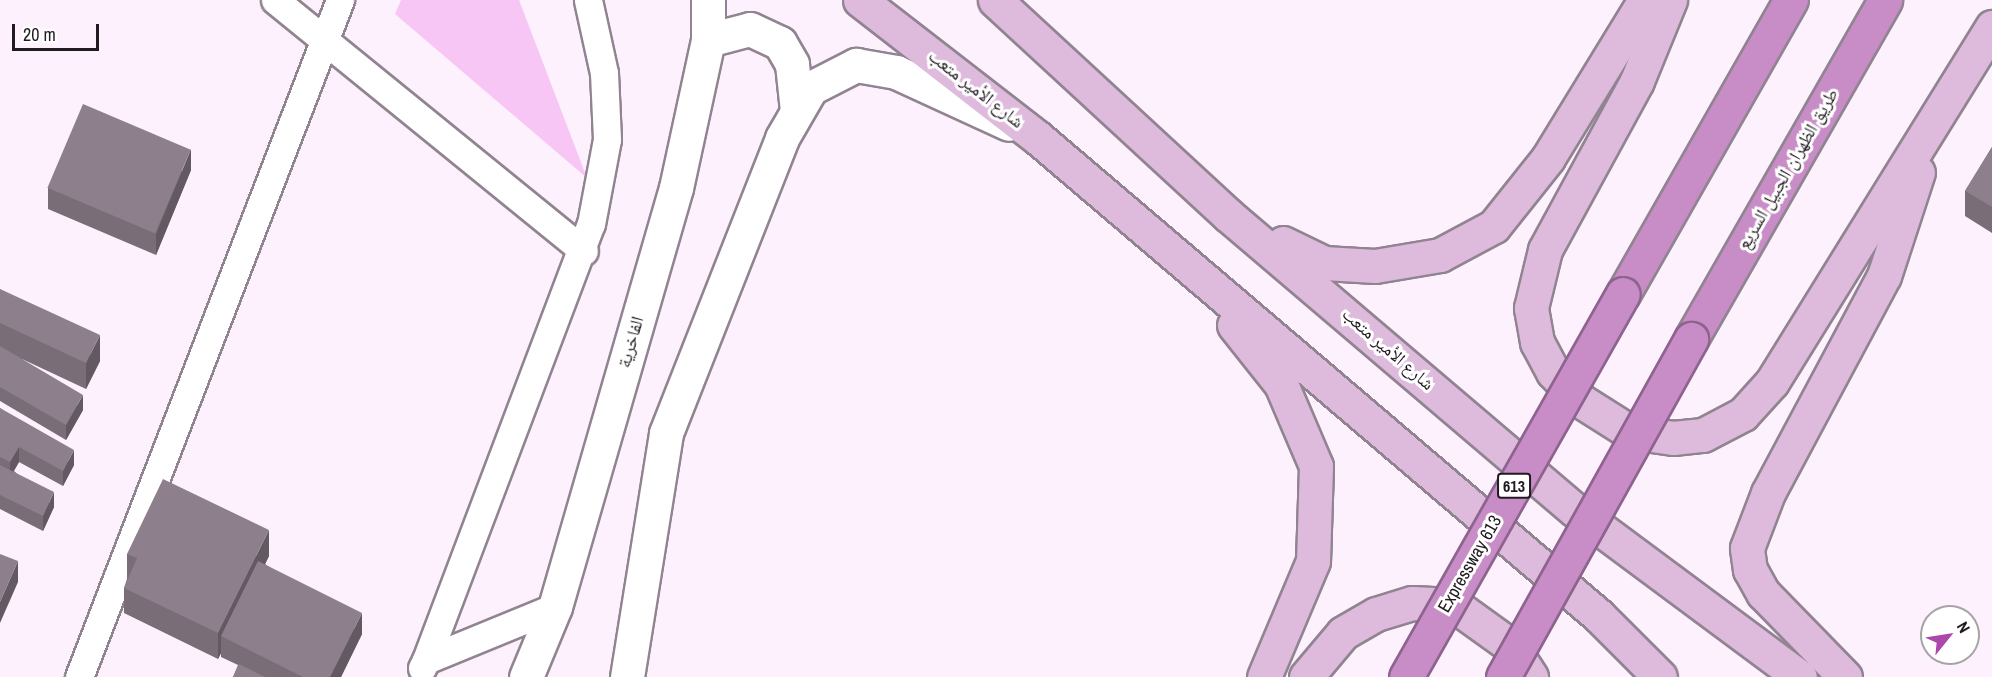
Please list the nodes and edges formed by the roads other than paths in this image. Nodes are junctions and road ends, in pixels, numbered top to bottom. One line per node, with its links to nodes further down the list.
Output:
1 (275, 0): 12 (street)
2 (340, 0): 12 (street)
3 (588, 0): 18 (street)
4 (708, 0): 13 (street, الفاخرية)
5 (860, 0): 16 (main road, شارع الأمير متعب)
6 (994, 0): 17 (main road, شارع الأمير متعب)
7 (1645, 0): 17 (main road)
8 (1670, 0): 15 (main road)
9 (1791, 0): 27 (highway, Expressway 613 / 613, bridge)
10 (1885, 0): 28 (highway, طريق الظهران الجبيل السريع, bridge)
11 (1992, 27): 15 (main road)
12 (323, 39): 18 (street); 22 (street)
13 (708, 40): 14 (street); 20 (street, الفاخرية)
14 (797, 111): 16 (street); 24 (street)
15 (1931, 134): 32 (main road)
16 (1038, 138): 19 (main road, شارع الأمير متعب)
17 (1228, 215): 31 (main road, شارع الأمير متعب)
18 (584, 251): 21 (street)
19 (1193, 271): 25 (main road); 30 (main road, شارع الأمير متعب)
20 (555, 608): 21 (street); 23 (street, الفاخرية)
21 (422, 668)
22 (79, 677)
23 (526, 677)
24 (627, 677)
25 (1264, 677)
26 (1306, 677): 29 (main road)
27 (1406, 677)
28 (1503, 677)
29 (1531, 677)
30 (1660, 677)
31 (1800, 677)
32 (1845, 677)

